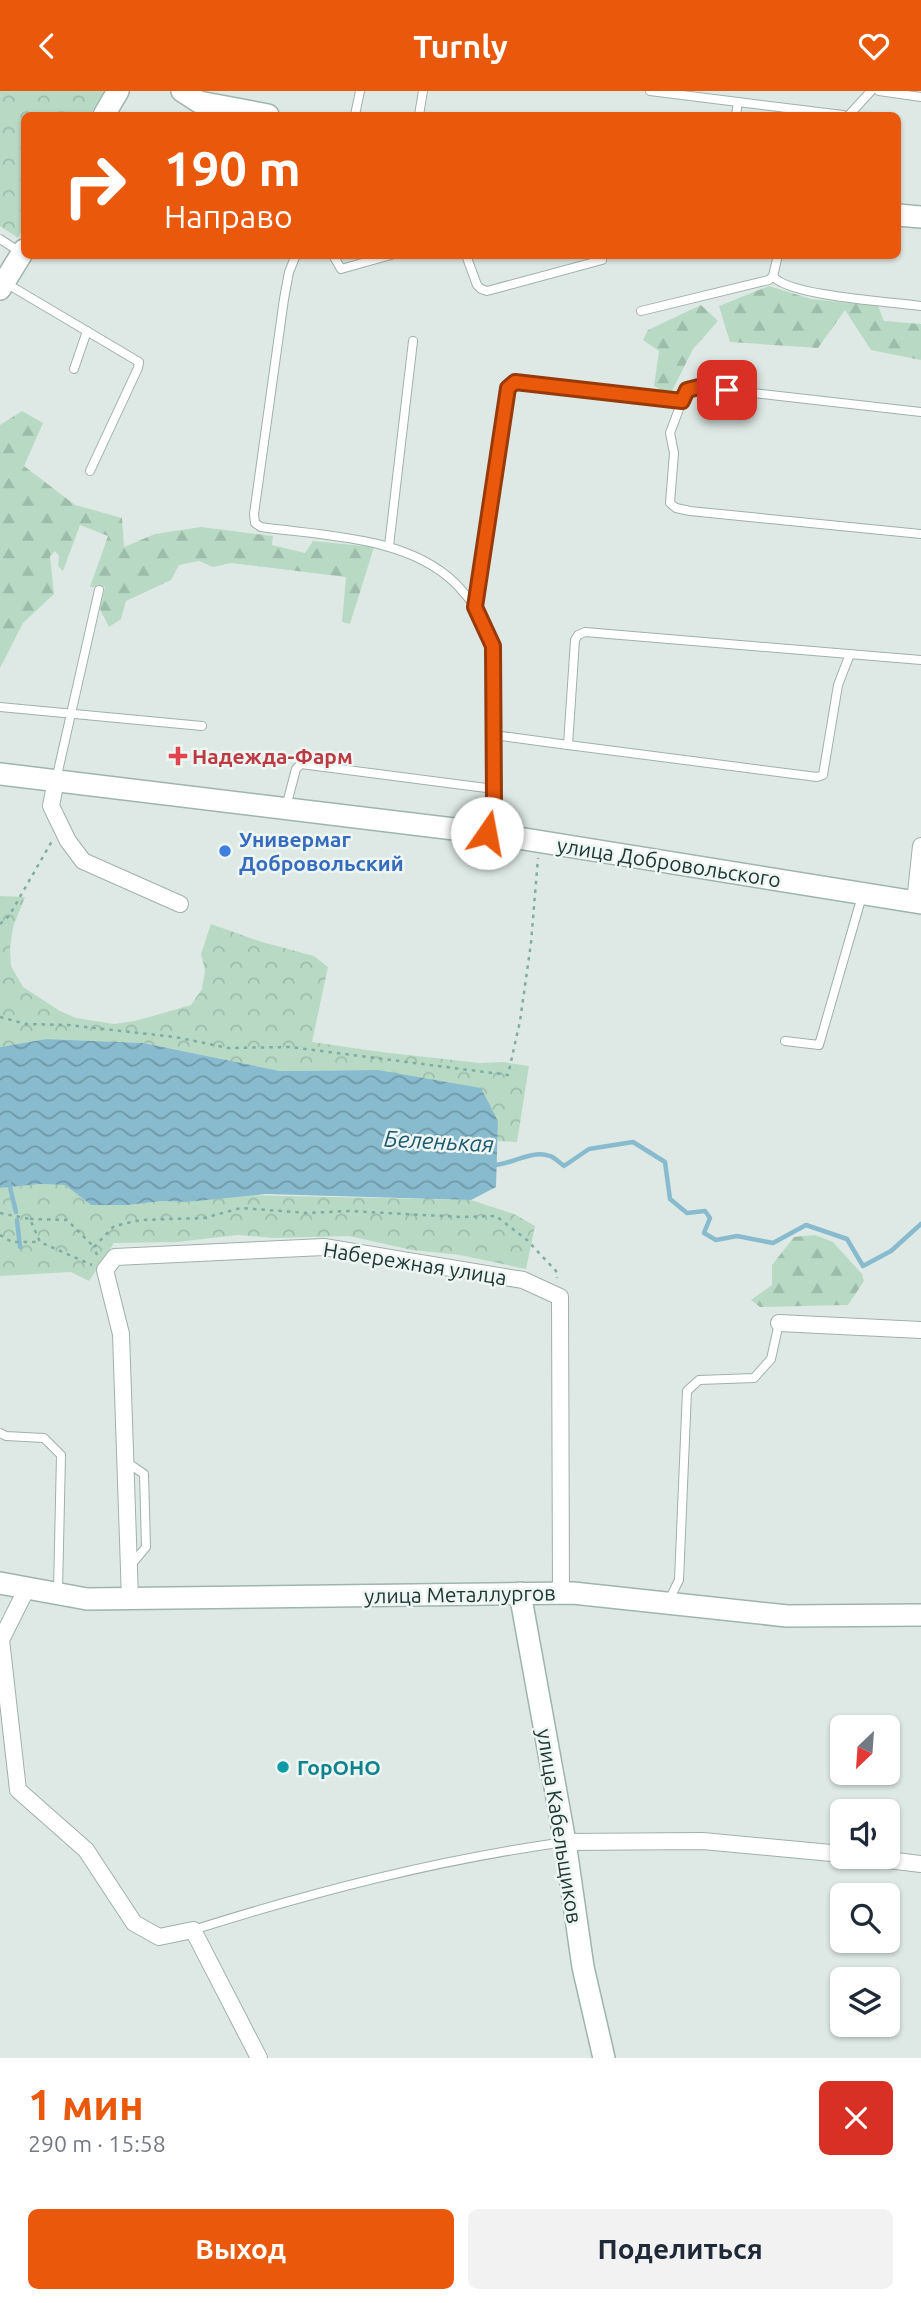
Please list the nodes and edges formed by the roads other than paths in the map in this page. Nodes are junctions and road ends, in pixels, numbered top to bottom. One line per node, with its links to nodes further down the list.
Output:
1 (118, 91): 11 (street)
2 (182, 91): 12 (street)
3 (360, 91): 13 (lane)
4 (423, 91): 14 (lane)
5 (650, 91): 8 (lane)
6 (871, 91): 17 (lane)
7 (879, 91): 9 (lane)
8 (697, 94): 10 (lane)
9 (921, 97)
10 (738, 102): 15 (lane); 16 (lane)
11 (106, 112)
12 (252, 112)
13 (356, 112)
14 (420, 112)
15 (736, 112)
16 (819, 112)
17 (852, 112)
18 (901, 215): 19 (street)
19 (921, 217)
20 (0, 240): 21 (lane)
21 (21, 251)
22 (21, 255): 30 (street)
23 (294, 259): 40 (lane)
24 (335, 259): 25 (lane)
25 (377, 259)
26 (467, 259): 28 (lane)
27 (777, 259): 29 (lane)
28 (602, 260)
29 (773, 276): 31 (lane); 32 (lane)
30 (2, 286): 33 (lane)
31 (921, 306)
32 (641, 311)
33 (87, 331): 35 (lane); 38 (lane)
34 (413, 341): 40 (lane)
35 (74, 369)
36 (682, 401): 37 (lane); 39 (lane); 42 (lane)
37 (921, 412)
38 (90, 471)
39 (921, 534)
40 (389, 546): 42 (lane)
41 (99, 590): 46 (lane)
42 (475, 607): 48 (lane)
43 (850, 654): 44 (lane); 49 (lane); 49 (lane)
44 (921, 660)
45 (0, 707): 46 (lane)
46 (71, 714): 47 (lane); 51 (lane)
47 (202, 726)
48 (494, 735): 49 (lane); 52 (lane)
49 (568, 745)
50 (0, 774): 51 (street, улица Добровольского)
51 (56, 780): 53 (street, улица Добровольского); 58 (street)
52 (494, 789): 53 (lane); 54 (lane)
53 (286, 807): 54 (street, улица Добровольского)
54 (487, 833): 56 (street, улица Добровольского)
55 (921, 846): 57 (street)
56 (863, 893): 57 (street, улица Добровольского); 59 (lane)
57 (918, 902)
58 (180, 904)
59 (785, 1041)
60 (779, 1323): 61 (street); 69 (lane)
61 (921, 1330)
62 (0, 1433): 67 (lane)
63 (0, 1583): 64 (street, улица Металлургов)
64 (27, 1588): 67 (street, улица Металлургов); 75 (street)
65 (520, 1593): 66 (street, улица Металлургов); 68 (street, улица Металлургов); 71 (street, улица Кабельщиков)
66 (561, 1593): 68 (street, Набережная улица); 69 (street, улица Металлургов)
67 (58, 1594): 68 (street, улица Металлургов)
68 (130, 1598)
69 (667, 1603): 70 (street, улица Металлургов)
70 (921, 1615)
71 (565, 1842): 72 (street); 75 (lane); 77 (street, улица Кабельщиков)
72 (830, 1853)
73 (900, 1861): 74 (street)
74 (921, 1864)
75 (193, 1930): 76 (street)
76 (259, 2058)
77 (604, 2058)

